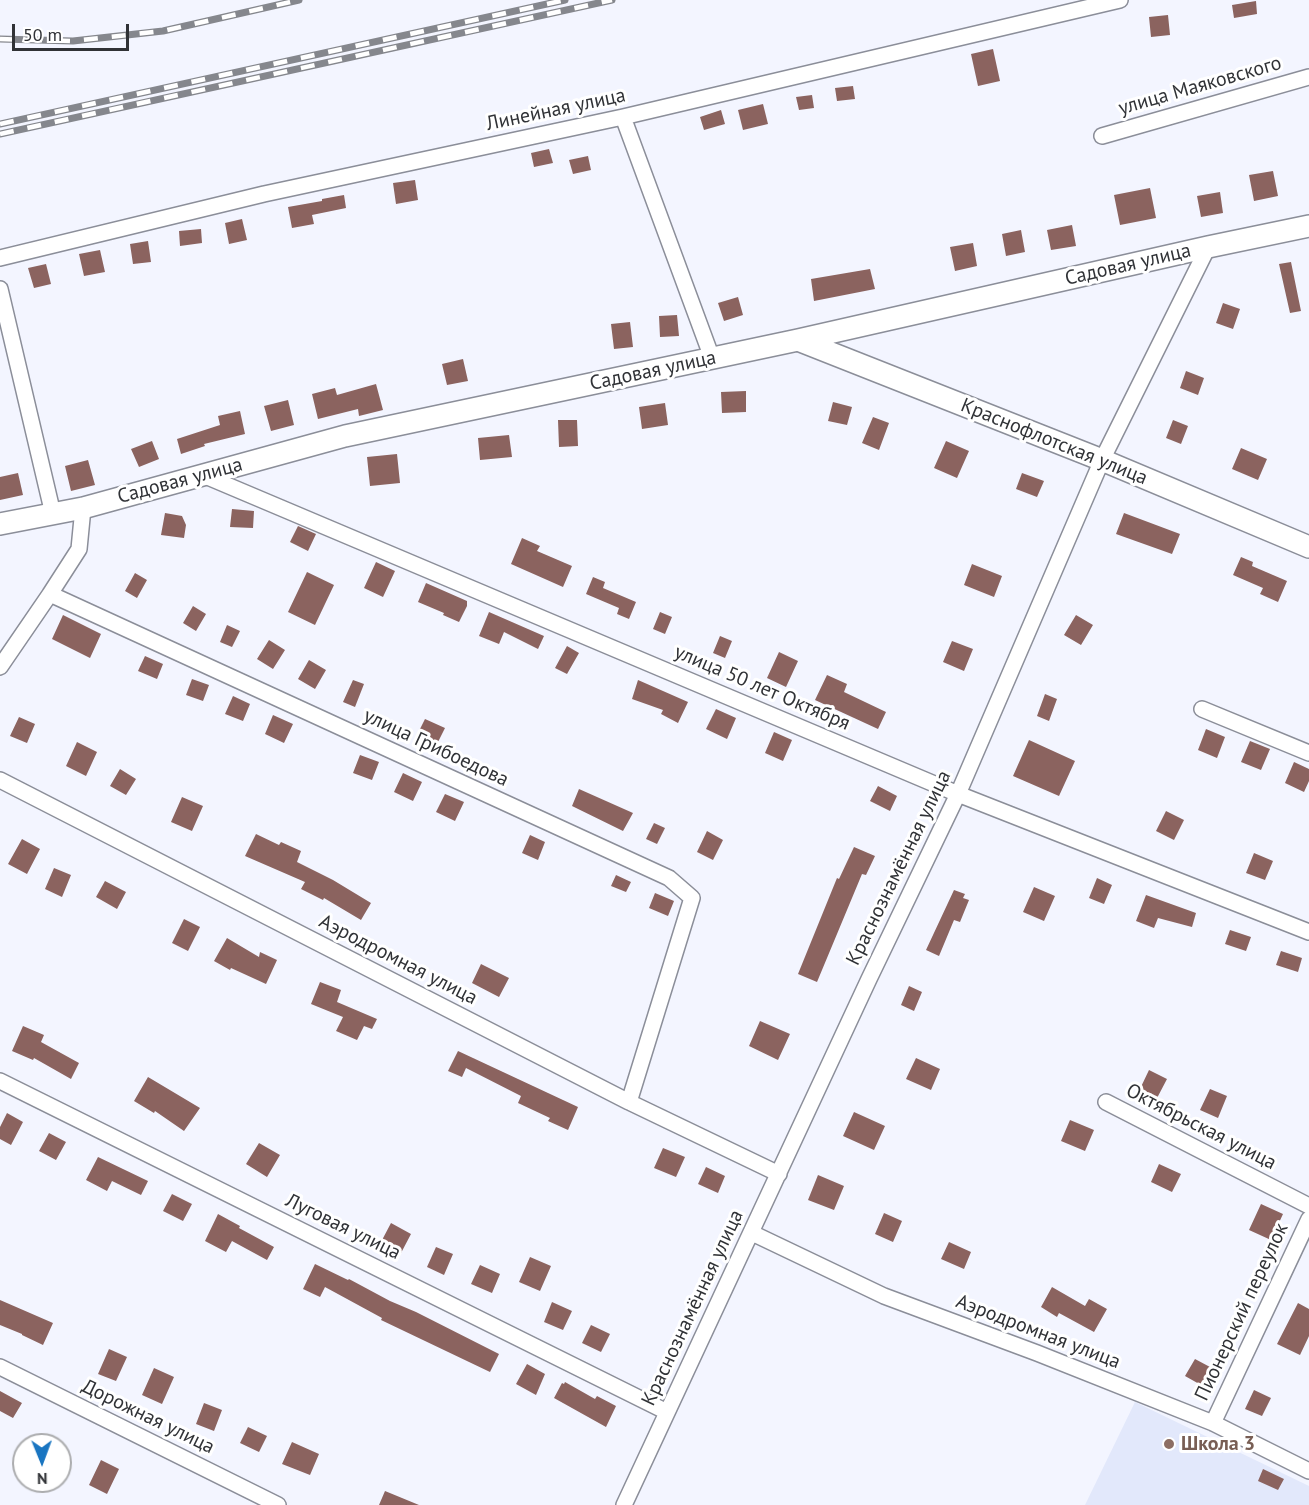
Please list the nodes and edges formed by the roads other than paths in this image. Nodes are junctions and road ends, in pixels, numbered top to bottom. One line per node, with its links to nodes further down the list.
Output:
1 (1120, 0): 3 (street, Линейная улица)
2 (1309, 76): 4 (street, улица Маяковского)
3 (624, 117): 7 (street, Линейная улица); 10 (street)
4 (1102, 136)
5 (1309, 226): 6 (street, Садовая улица)
6 (1208, 247): 9 (street, Садовая улица); 11 (street, Краснознамённая улица)
7 (0, 258)
8 (0, 289): 14 (street)
9 (798, 340): 10 (street, Садовая улица); 11 (street, Краснофлотская улица)
10 (712, 358): 12 (street, Садовая улица)
11 (1102, 460): 16 (street, Краснофлотская улица); 22 (street, Краснознамённая улица)
12 (203, 475): 13 (street, Садовая улица); 22 (street, улица 50 лет Октября)
13 (82, 508): 14 (street, Садовая улица); 17 (street)
14 (53, 514): 15 (street, Садовая улица)
15 (0, 524)
16 (1309, 547)
17 (50, 594): 18 (street); 25 (street, улица Грибоедова)
18 (0, 667)
19 (1202, 709): 20 (street)
20 (1309, 753)
21 (0, 780): 25 (street, Аэродромная улица)
22 (958, 794): 23 (street, улица 50 лет Октября); 27 (street, Краснознамённая улица)
23 (1309, 932)
24 (0, 1081): 32 (street, Луговая улица)
25 (629, 1102): 27 (street, Аэродромная улица)
26 (1106, 1102): 28 (street, Октябрьская улица)
27 (779, 1174): 30 (street, Краснознамённая улица)
28 (1309, 1206)
29 (1309, 1219): 33 (street, Пионерский переулок)
30 (752, 1233): 32 (street, Краснознамённая улица); 33 (street, Аэродромная улица)
31 (0, 1367): 35 (street, Дорожная улица)
32 (667, 1412): 36 (street, Краснознамённая улица)
33 (1213, 1423): 34 (street, Аэродромная улица)
34 (1309, 1471)
35 (278, 1505)
36 (624, 1505)

